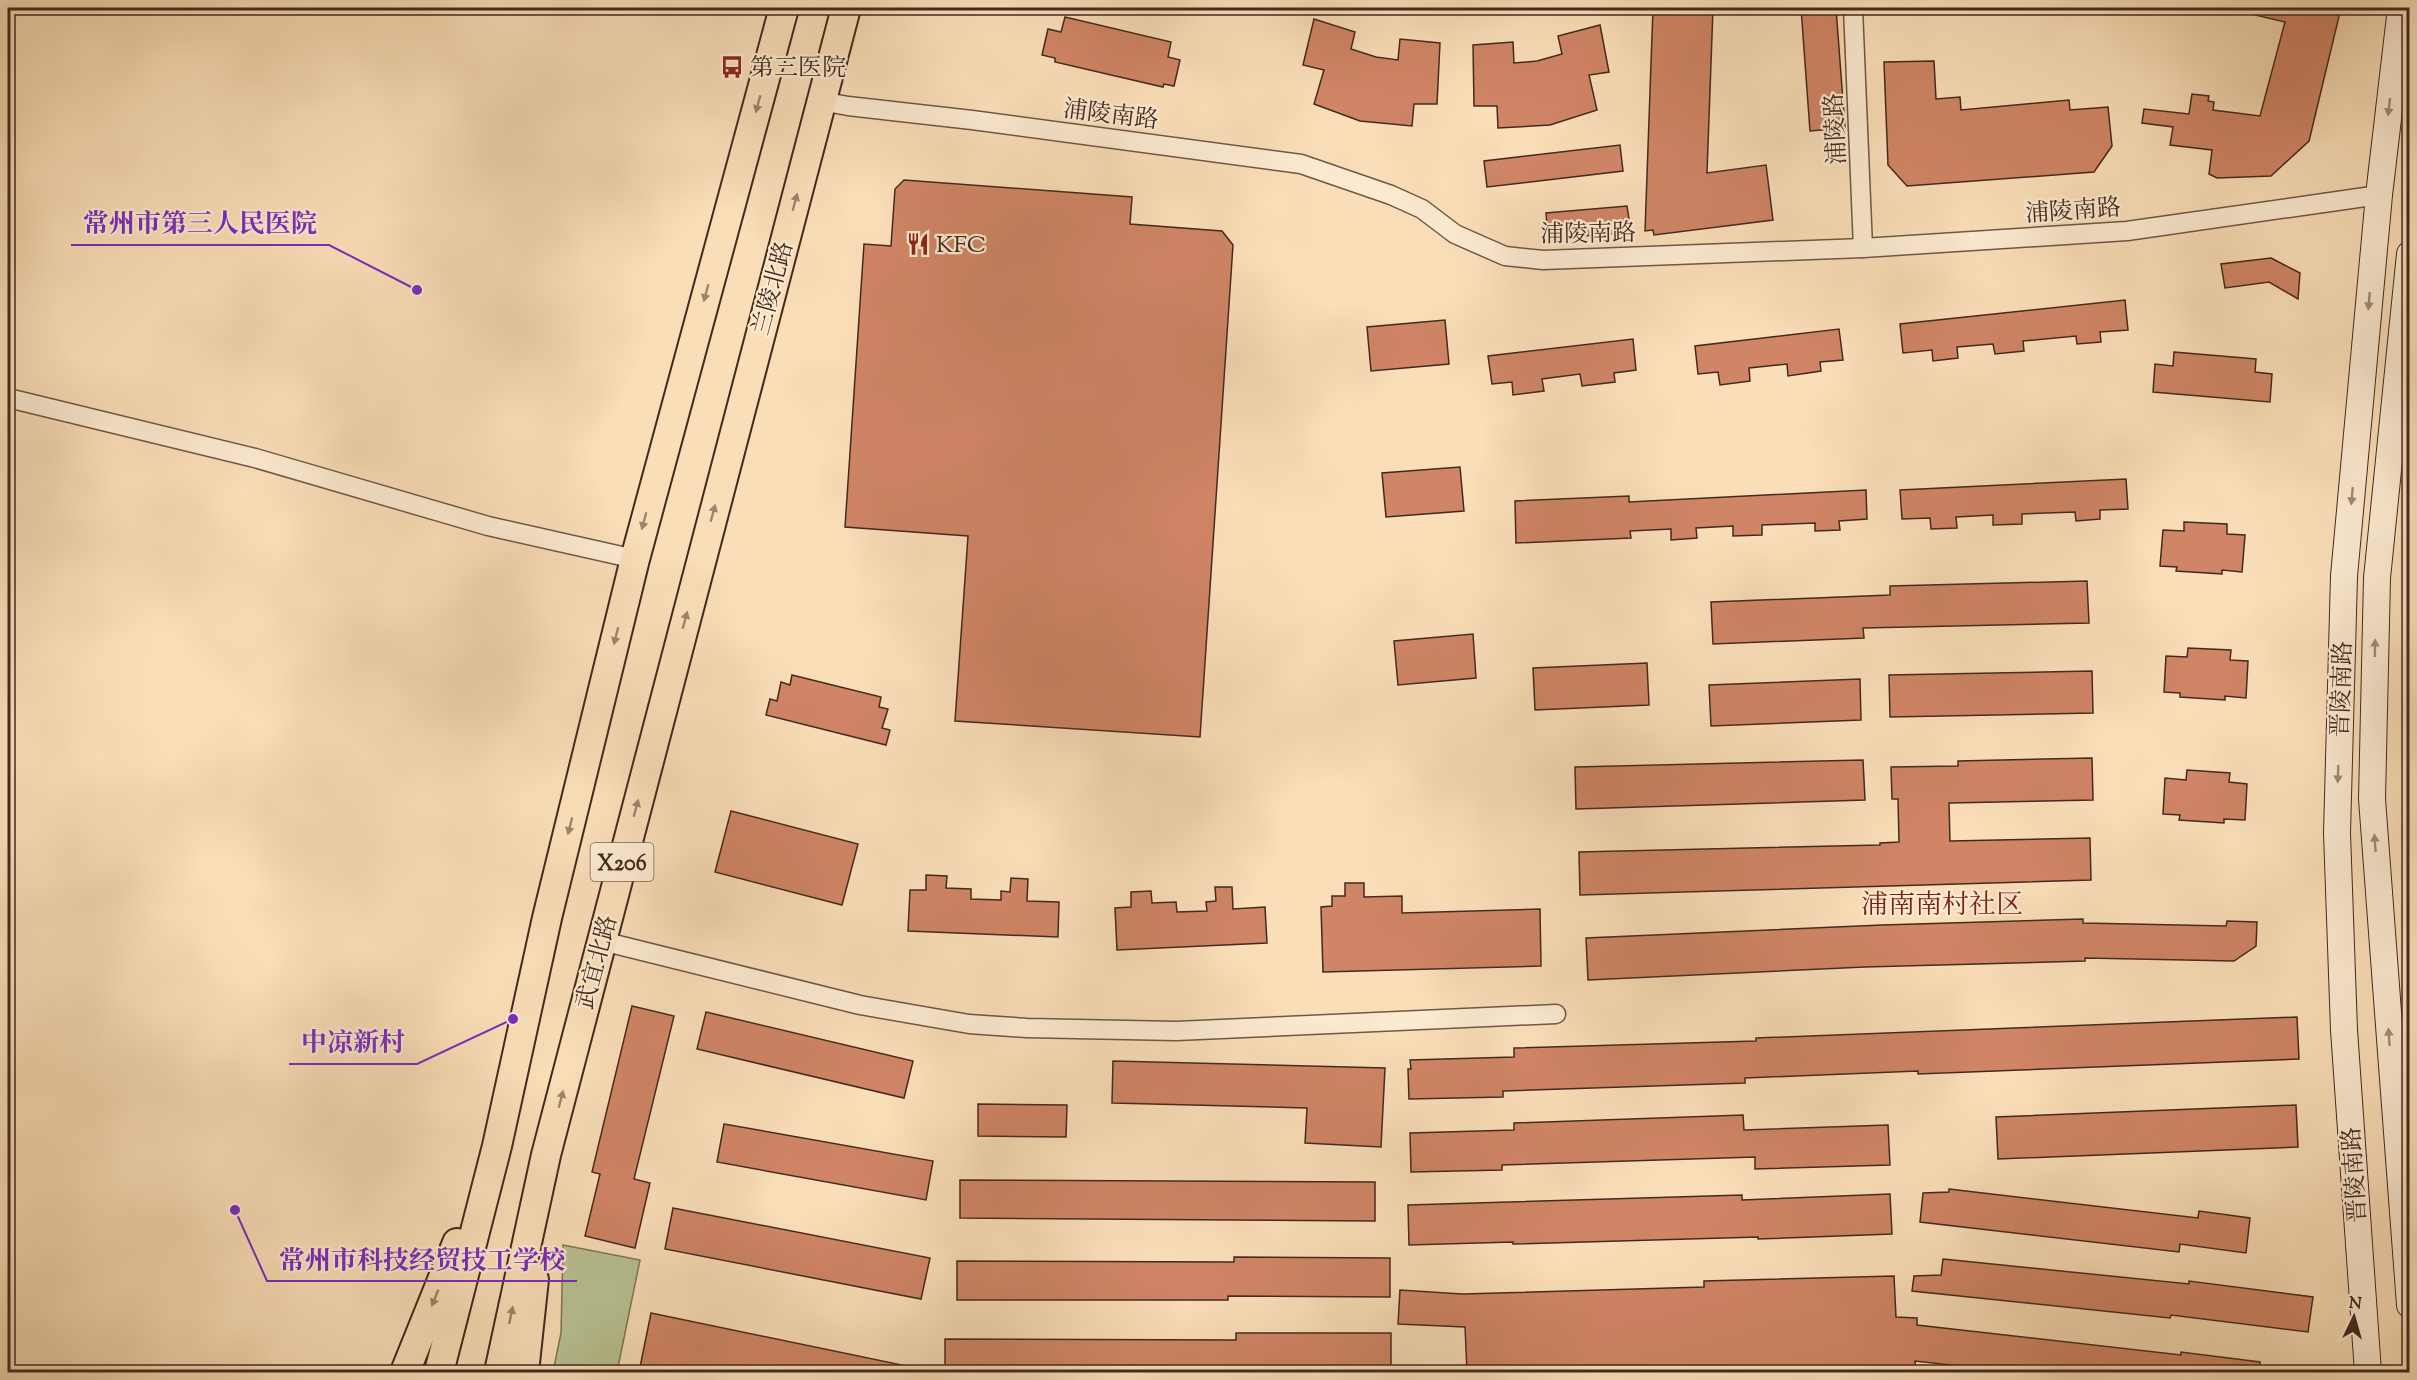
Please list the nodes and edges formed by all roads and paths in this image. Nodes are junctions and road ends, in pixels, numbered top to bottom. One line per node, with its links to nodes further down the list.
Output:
1 (784, 8): 10 (main road, one-way to 10)
2 (846, 8): 5 (main road, 兰陵北路)
3 (1853, 8): 7 (street, 浦陵路)
4 (2401, 8): 6 (main road, 晋陵南路, one-way to 6)
5 (821, 100): 7 (street, 浦陵南路); 11 (main road, 兰陵北路, one-way to 5)
6 (2379, 195): 7 (street, 浦陵南路); 22 (main road, 晋陵南路, one-way to 22)
7 (1863, 248)
8 (2409, 254): 17 (main road, 晋陵南路, one-way to 8)
9 (8, 398): 10 (street)
10 (634, 559): 14 (main road, X206, one-way to 14)
11 (698, 569): 12 (main road, 武宜北路 / X206, one-way to 11)
12 (602, 941): 13 (street); 15 (main road, 武宜北路 / X206, one-way to 12)
13 (1556, 1014)
14 (497, 1146): 16 (main road, X206); 18 (main road, one-way to 18)
15 (546, 1155): 16 (main road, 武宜北路 / X206); 21 (main road)
16 (498, 1244): 19 (main road, X206); 20 (main road, X206, one-way to 16)
17 (2409, 1305)
18 (405, 1372)
19 (439, 1372)
20 (499, 1372)
21 (524, 1372)
22 (2368, 1372)

